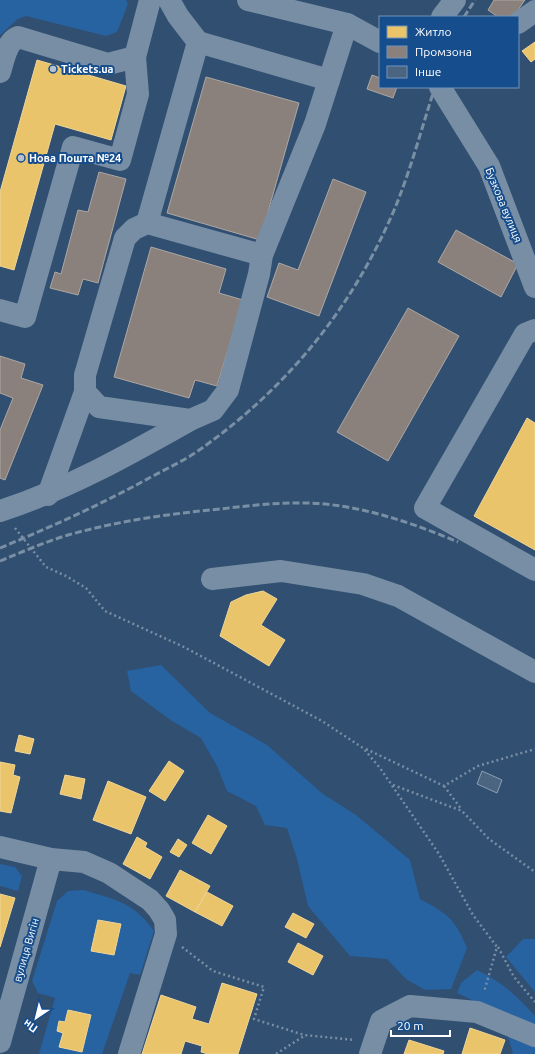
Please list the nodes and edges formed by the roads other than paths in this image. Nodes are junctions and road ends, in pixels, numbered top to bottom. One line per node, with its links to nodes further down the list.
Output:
1 (150, 0): 11 (street)
2 (169, 0): 10 (street)
3 (248, 0): 8 (street)
4 (455, 0): 6 (street)
5 (535, 11): 7 (street)
6 (443, 16)
7 (519, 23)
8 (347, 24): 9 (street); 13 (street)
9 (379, 41)
10 (198, 42): 13 (street); 15 (street)
11 (135, 57): 12 (street); 18 (street)
12 (0, 72)
13 (329, 80): 16 (street)
14 (441, 88): 17 (street, Бузкова вулиця)
15 (147, 223): 16 (street); 20 (street)
16 (262, 255): 21 (street)
17 (535, 287)
18 (0, 310)
19 (535, 330): 24 (street)
20 (85, 392): 21 (street); 22 (street)
21 (190, 420): 22 (street)
22 (48, 495): 23 (street)
23 (0, 511)
24 (535, 570)
25 (212, 579): 26 (street)
26 (535, 672)
27 (0, 847): 28 (street)
28 (51, 859): 30 (street, вулиця Вигін); 32 (street)
29 (535, 1036): 31 (street)
30 (0, 1042)
31 (372, 1048)
32 (129, 1054)

